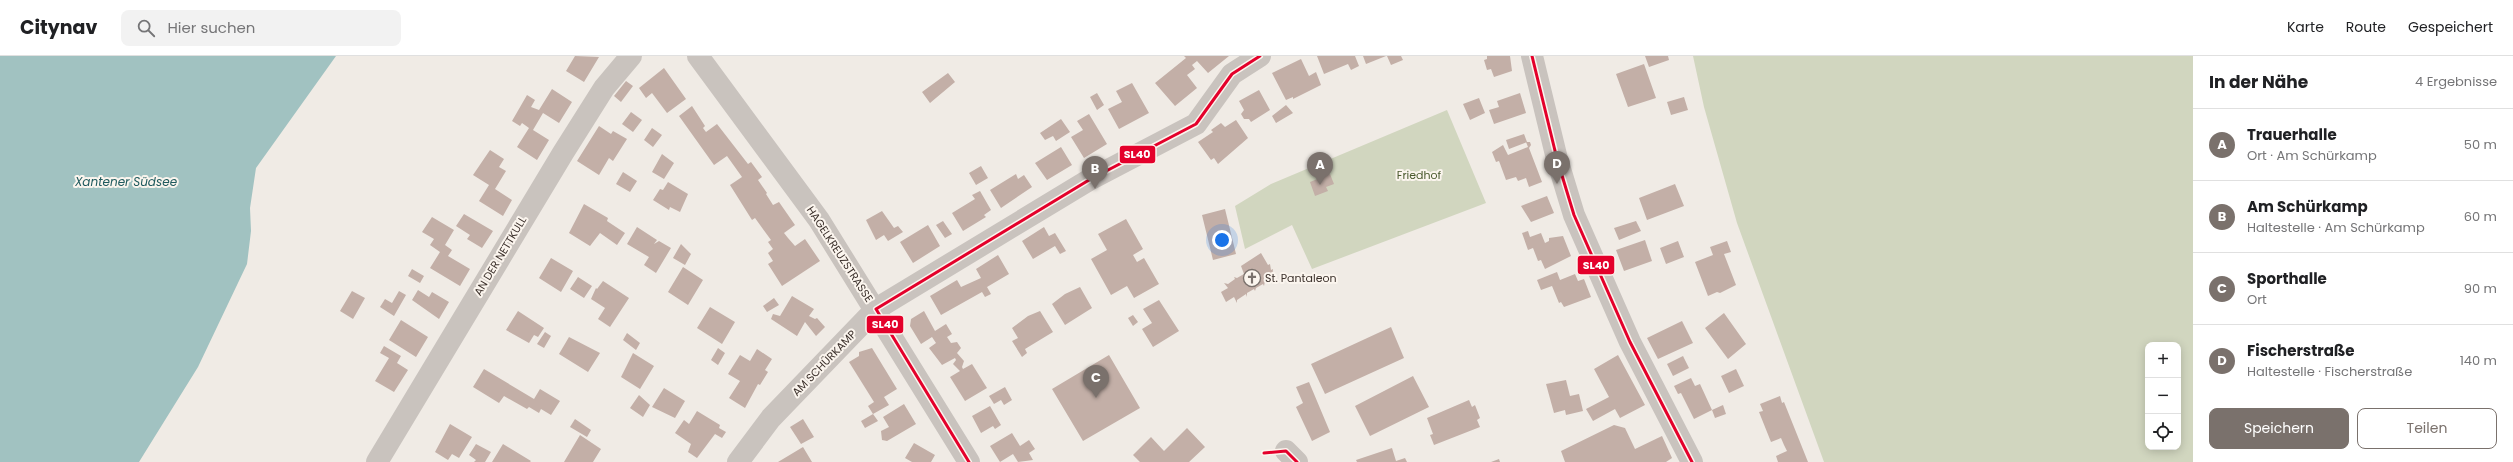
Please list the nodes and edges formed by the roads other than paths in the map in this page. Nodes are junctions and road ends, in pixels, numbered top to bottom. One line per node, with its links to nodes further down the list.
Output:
1 (631, 56): 6 (street, AN DER NETTKULL)
2 (698, 56): 5 (street, HAGELKREUZSTRASSE)
3 (1260, 56): 5 (street, AM SCHÜRKAMP)
4 (1532, 56): 9 (street)
5 (876, 309): 7 (street, AM SCHÜRKAMP); 8 (street, HAGELKREUZSTRASSE)
6 (377, 462)
7 (738, 462)
8 (969, 462)
9 (1692, 462)

